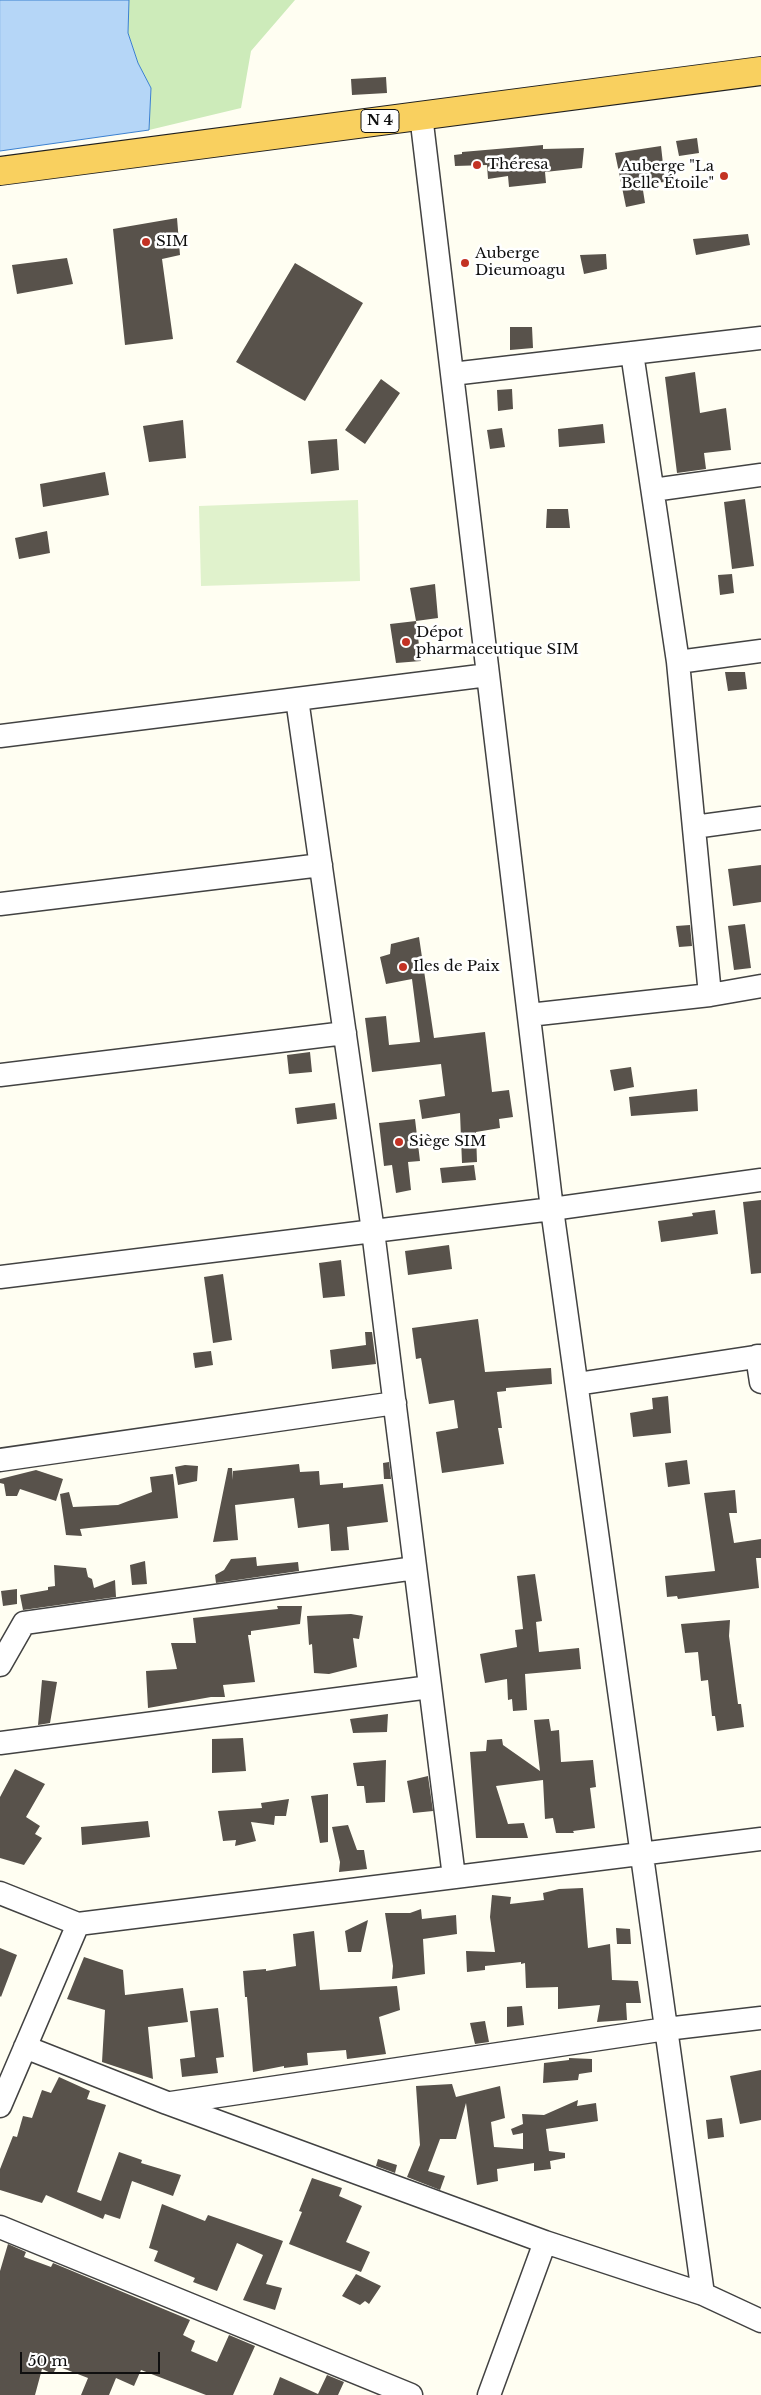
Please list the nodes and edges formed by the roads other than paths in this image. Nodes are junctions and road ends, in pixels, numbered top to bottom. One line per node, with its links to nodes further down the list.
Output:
1 (761, 71): 2 (highway, N 4)
2 (421, 115): 3 (highway, N 4); 6 (street)
3 (0, 171)
4 (761, 338): 5 (street)
5 (632, 353): 6 (street); 8 (street)
6 (452, 374): 11 (street)
7 (761, 476): 8 (street)
8 (653, 490): 10 (street)
9 (761, 651): 10 (street)
10 (678, 662): 15 (street)
11 (488, 675): 12 (street); 20 (street)
12 (297, 699): 13 (street); 16 (street)
13 (0, 736)
14 (761, 818): 15 (street)
15 (694, 827): 19 (street)
16 (321, 865): 17 (street); 21 (street)
17 (0, 904)
18 (761, 986): 19 (street)
19 (710, 995): 20 (street)
20 (529, 1015): 24 (street)
21 (345, 1033): 22 (street); 25 (street)
22 (0, 1075)
23 (761, 1180): 24 (street)
24 (552, 1209): 25 (street); 29 (street)
25 (373, 1231): 26 (street); 30 (street)
26 (0, 1277)
27 (759, 1356): 28 (street); 29 (street)
28 (761, 1382)
29 (577, 1384): 37 (street)
30 (395, 1403): 31 (street); 32 (street)
31 (0, 1460)
32 (416, 1568): 33 (street); 34 (street)
33 (0, 1665)
34 (430, 1687): 35 (street); 38 (street)
35 (0, 1743)
36 (761, 1839): 37 (street)
37 (642, 1853): 38 (street); 42 (street)
38 (454, 1877): 40 (street)
39 (0, 1893): 40 (street)
40 (78, 1924): 43 (street)
41 (761, 2018): 42 (street)
42 (666, 2029): 44 (street); 48 (street)
43 (25, 2047): 44 (street); 45 (street)
44 (167, 2103): 47 (street)
45 (0, 2106)
46 (0, 2226): 50 (street)
47 (545, 2242): 48 (street); 51 (street)
48 (703, 2294): 49 (street)
49 (761, 2321)
50 (411, 2395)
51 (489, 2395)

